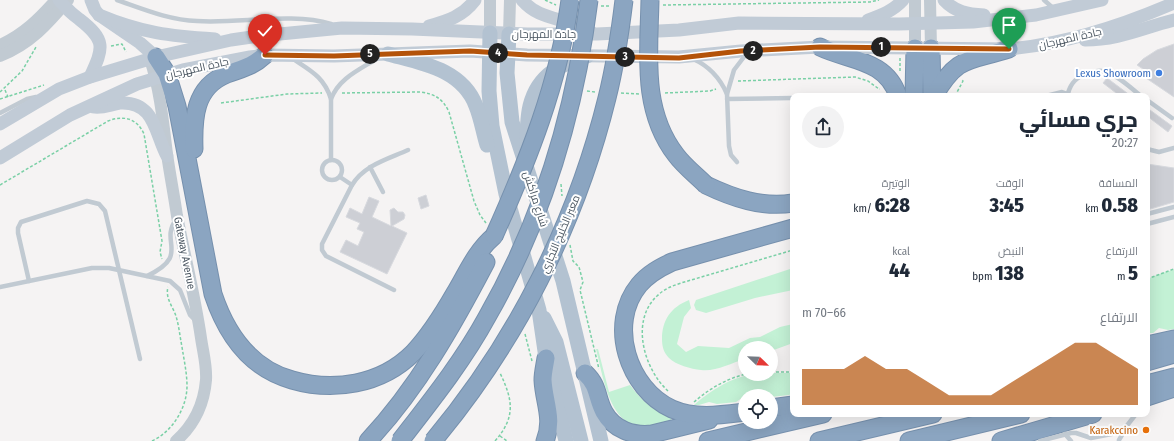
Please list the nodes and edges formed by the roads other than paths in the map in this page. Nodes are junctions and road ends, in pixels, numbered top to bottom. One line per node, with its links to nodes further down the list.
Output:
1 (91, 0): 20 (main road)
2 (117, 0): 28 (lane)
3 (475, 0): 29 (main road)
4 (490, 0): 30 (street)
5 (510, 0): 31 (street, شارع مراكش)
6 (522, 0): 32 (main road)
7 (903, 0): 25 (main road)
8 (916, 0): 26 (street)
9 (930, 0): 27 (street)
10 (944, 0): 23 (main road)
11 (1044, 0): 19 (lane)
12 (1102, 0): 19 (main road, جادة المهرجان)
13 (61, 1): 21 (street); 22 (main road); 35 (street)
14 (654, 2): 81 (highway, bridge)
15 (565, 3): 88 (highway, bridge)
16 (592, 3): 120 (highway, bridge)
17 (618, 3): 121 (highway, معبر الخليج التجاري, bridge)
18 (1174, 3): 34 (main road, جادة المهرجان)
19 (1058, 11): 23 (main road, جادة المهرجان)
20 (100, 15): 33 (main road); 48 (main road)
21 (51, 20): 22 (street); 44 (street)
22 (79, 20): 50 (main road)
23 (1003, 20): 27 (main road, جادة المهرجان)
24 (1174, 20): 34 (main road)
25 (859, 23): 26 (main road, جادة المهرجان); 32 (main road, جادة المهرجان)
26 (916, 24): 27 (main road, جادة المهرجان); 37 (street)
27 (931, 24): 37 (street)
28 (342, 28): 29 (main road, جادة المهرجان); 33 (main road, جادة المهرجان)
29 (412, 29): 30 (main road, جادة المهرجان)
30 (490, 33): 31 (main road, جادة المهرجان); 40 (main road)
31 (509, 34): 32 (main road, جادة المهرجان); 42 (main road, شارع مراكش)
32 (597, 34)
33 (231, 40): 48 (main road, جادة المهرجان)
34 (1070, 40): 38 (main road, جادة المهرجان)
35 (0, 45)
36 (820, 47): 37 (main road, جادة المهرجان); 39 (main road, جادة المهرجان); 53 (highway)
37 (923, 48): 38 (main road, جادة المهرجان); 54 (highway); 55 (highway)
38 (1009, 49): 56 (highway)
39 (750, 51): 47 (main road, جادة المهرجان); 60 (lane)
40 (489, 52): 41 (main road, جادة المهرجان); 42 (main road, جادة المهرجان); 75 (main road)
41 (387, 54): 45 (main road, جادة المهرجان); 52 (lane); 75 (main road)
42 (508, 54): 46 (main road, جادة المهرجان); 76 (main road, شارع مراكش)
43 (265, 55): 45 (main road, جادة المهرجان); 49 (main road, جادة المهرجان); 80 (highway)
44 (0, 56)
45 (288, 56): 52 (lane)
46 (587, 56): 47 (main road, جادة المهرجان); 76 (main road)
47 (689, 57): 60 (lane)
48 (153, 58): 49 (highway); 50 (main road, جادة المهرجان)
49 (161, 76): 63 (main road, جادة المهرجان); 70 (street, Gateway Avenue); 80 (highway)
50 (90, 77): 51 (main road, جادة المهرجان)
51 (48, 89): 64 (lane); 66 (main road, جادة المهرجان)
52 (331, 93): 72 (lane)
53 (896, 93)
54 (915, 93)
55 (932, 93)
56 (935, 93)
57 (1058, 93): 58 (lane)
58 (1068, 93): 59 (lane)
59 (1137, 93)
60 (727, 97): 61 (lane); 73 (lane)
61 (790, 98)
62 (1150, 102): 65 (lane)
63 (88, 106): 70 (main road); 71 (main road, جادة المهرجان)
64 (0, 113)
65 (1172, 118)
66 (0, 124)
67 (1174, 148): 69 (lane)
68 (408, 150): 74 (lane)
69 (1150, 150)
70 (167, 156): 85 (street, Gateway Avenue)
71 (0, 158)
72 (331, 160): 77 (lane); 77 (lane)
73 (737, 162)
74 (370, 167): 78 (lane); 79 (lane)
75 (501, 170): 94 (main road)
76 (527, 170): 102 (main road, شارع مراكش)
77 (340, 176): 78 (lane)
78 (352, 185): 93 (lane)
79 (383, 192)
80 (196, 203): 88 (highway)
81 (790, 203)
82 (1174, 207): 83 (lane)
83 (1150, 213)
84 (1174, 217): 86 (lane)
85 (178, 218): 90 (lane); 95 (street, Gateway Avenue)
86 (1150, 223)
87 (790, 229): 108 (highway)
88 (491, 231): 119 (highway)
89 (118, 270): 90 (lane); 91 (lane); 91 (lane); 99 (lane)
90 (147, 276): 95 (lane)
91 (30, 281): 92 (lane)
92 (0, 287)
93 (394, 290)
94 (540, 310): 100 (main road); 124 (main road)
95 (199, 324): 118 (street, Gateway Avenue)
96 (1174, 339): 97 (highway)
97 (1150, 344)
98 (1174, 354): 101 (highway)
99 (140, 359)
100 (539, 361): 122 (highway); 123 (main road)
101 (1150, 361)
102 (593, 374): 107 (highway); 125 (main road, شارع مراكش)
103 (1174, 377): 104 (highway)
104 (1155, 393)
105 (790, 405): 106 (highway)
106 (778, 407)
107 (738, 412)
108 (738, 412)
109 (810, 417): 126 (highway)
110 (920, 417): 127 (highway)
111 (1009, 417): 128 (highway)
112 (1083, 417): 129 (highway)
113 (1134, 417): 114 (lane)
114 (1122, 432): 116 (lane); 117 (lane)
115 (1065, 434): 116 (lane); 130 (lane); 131 (lane)
116 (1089, 439)
117 (1119, 440)
118 (176, 441)
119 (368, 441)
120 (400, 441)
121 (433, 441)
122 (545, 441)
123 (566, 441)
124 (581, 441)
125 (601, 441)
126 (708, 441)
127 (819, 441)
128 (909, 441)
129 (1001, 441)
130 (1040, 441)
131 (1071, 441)

